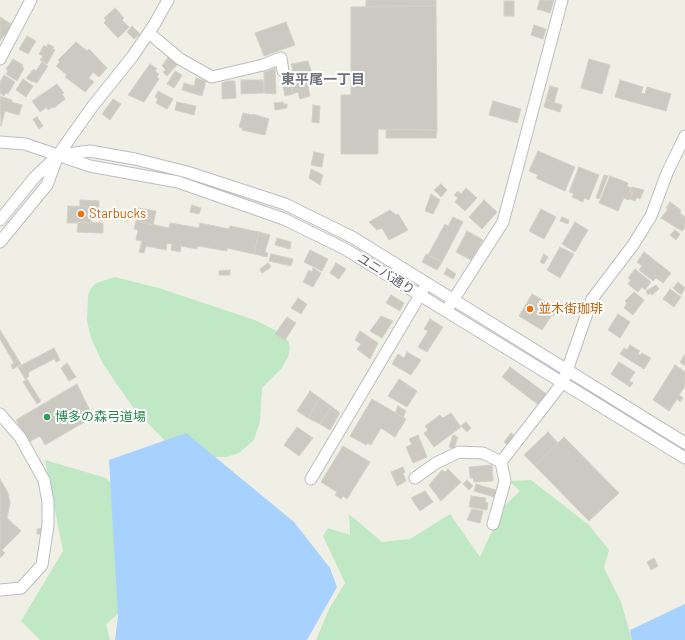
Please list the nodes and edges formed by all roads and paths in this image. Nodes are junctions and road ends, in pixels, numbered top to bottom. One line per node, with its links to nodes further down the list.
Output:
1 (31, 0): 5 (street)
2 (168, 0): 4 (street)
3 (562, 0): 14 (street)
4 (149, 33): 6 (street); 9 (street)
5 (0, 58)
6 (283, 71)
7 (685, 136): 16 (street)
8 (0, 142): 9 (street)
9 (58, 155): 10 (street); 11 (street); 12 (street, ユニバ通り); 13 (street, ユニバ通り)
10 (0, 220)
11 (0, 242)
12 (427, 283): 13 (street); 14 (street, ユニバ通り)
13 (420, 296): 15 (street, ユニバ通り); 22 (street)
14 (453, 300): 15 (street); 16 (street, ユニバ通り)
15 (446, 311): 17 (street, ユニバ通り)
16 (567, 369): 17 (street); 19 (street, ユニバ通り)
17 (563, 382): 20 (street, ユニバ通り); 21 (street)
18 (0, 414): 25 (street)
19 (685, 443)
20 (685, 458)
21 (501, 462): 23 (street); 24 (street)
22 (311, 478)
23 (415, 478)
24 (493, 524)
25 (0, 590)

